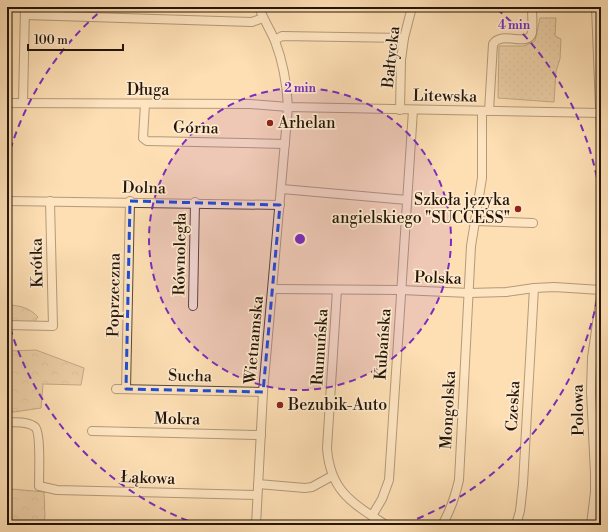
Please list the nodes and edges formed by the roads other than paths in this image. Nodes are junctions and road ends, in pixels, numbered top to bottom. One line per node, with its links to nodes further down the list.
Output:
1 (259, 7): 6 (street, Wietnamska)
2 (412, 7): 7 (street, Bałtycka)
3 (532, 7): 15 (street, Mongolska)
4 (596, 7): 16 (street)
5 (25, 11): 6 (street); 10 (street)
6 (263, 18): 8 (street, Wietnamska)
7 (404, 38): 8 (street); 13 (street, Bałtycka)
8 (275, 40): 12 (street, Wietnamska)
9 (7, 103): 10 (street, Długa)
10 (23, 104): 11 (street, Długa)
11 (145, 104): 12 (street, Długa); 18 (street, Górna)
12 (288, 107): 13 (street, Litewska); 18 (street, Wietnamska)
13 (400, 110): 14 (street, Litewska)
14 (413, 110): 15 (street, Litewska); 20 (street, Kubańska)
15 (486, 111): 16 (street, Litewska); 26 (street, Mongolska)
16 (601, 113): 17 (street)
17 (601, 133)
18 (285, 144): 19 (street, Wietnamska)
19 (282, 188): 20 (street); 25 (street, Wietnamska)
20 (407, 200): 31 (street, Kubańska)
21 (7, 201): 22 (street, Dolna)
22 (50, 201): 23 (street, Dolna); 36 (street, Krótka)
23 (130, 202): 24 (street, Dolna); 40 (street, Poprzeczna)
24 (195, 202): 25 (street, Dolna); 35 (street, Równoległa)
25 (280, 205): 29 (street, Wietnamska)
26 (476, 221): 27 (street); 33 (street, Mongolska)
27 (533, 223)
28 (534, 288): 32 (street, Polska); 33 (street, Polska); 52 (street, Czeska)
29 (273, 289): 30 (street, Polska); 41 (street, Wietnamska)
30 (338, 290): 31 (street, Polska); 45 (street, Rumuńska)
31 (401, 290): 33 (street, Polska); 48 (street, Kubańska)
32 (601, 290)
33 (469, 293): 51 (street, Mongolska)
34 (601, 295): 37 (street, Polowa)
35 (193, 306)
36 (7, 325)
37 (592, 358): 38 (street); 53 (street, Polowa)
38 (601, 358)
39 (116, 389): 40 (street, Sucha)
40 (126, 389): 41 (street, Sucha)
41 (263, 392): 44 (street, Wietnamska)
42 (7, 422): 47 (street, Łąkowa)
43 (92, 431): 44 (street, Mokra)
44 (261, 435): 46 (street, Wietnamska)
45 (332, 476): 46 (street); 48 (street, Rumuńska)
46 (258, 484): 47 (street, Wietnamska)
47 (257, 495): 49 (street, Wietnamska)
48 (372, 516): 50 (street, Rumuńska)
49 (256, 525)
50 (386, 525)
51 (442, 525)
52 (516, 525)
53 (591, 525)

